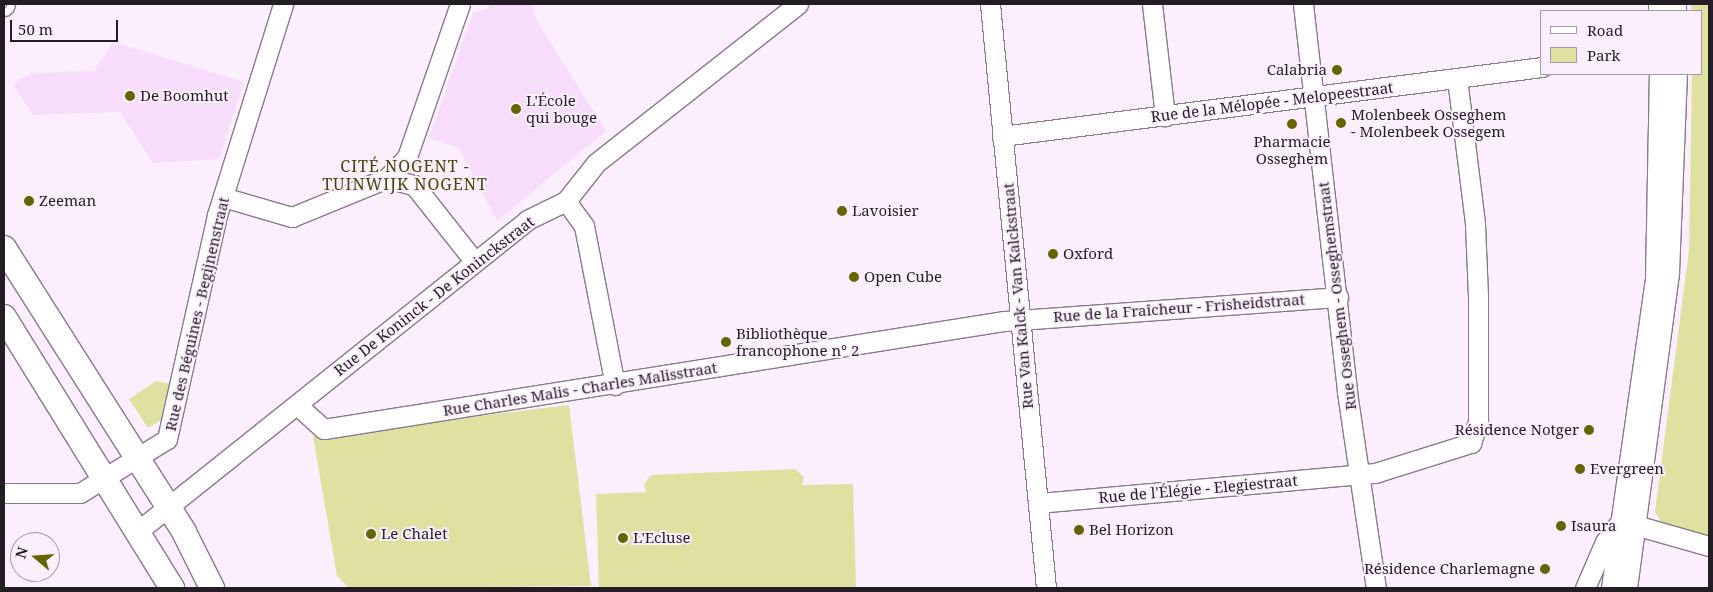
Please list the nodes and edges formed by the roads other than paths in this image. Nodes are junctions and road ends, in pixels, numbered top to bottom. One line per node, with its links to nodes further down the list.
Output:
1 (283, 4): 17 (street, Rue des Béguines - Begijnenstraat)
2 (460, 4): 14 (street)
3 (798, 4): 18 (street, Rue De Koninck - De Koninckstraat)
4 (990, 4): 13 (street, Rue Van Kalck - Van Kalckstraat)
5 (1152, 4): 12 (street)
6 (1303, 4): 11 (street, Rue Osseghem - Osseghemstraat)
7 (1540, 67): 10 (street, Rue de la Mélopée - Melopeestraat)
8 (1659, 75): 24 (street)
9 (1677, 75): 24 (street)
10 (1457, 79): 11 (street, Rue de la Mélopée - Melopeestraat); 28 (street, Rue de l'Élégie - Elegiestraat)
11 (1314, 97): 12 (street, Rue de la Mélopée - Melopeestraat); 21 (street, Rue Osseghem - Osseghemstraat)
12 (1165, 116): 13 (street, Rue de la Mélopée - Melopeestraat)
13 (1002, 136): 23 (street, Rue Van Kalck - Van Kalckstraat)
14 (407, 157): 15 (street); 16 (street)
15 (387, 178): 16 (street); 17 (street)
16 (414, 185): 20 (street)
17 (224, 197): 27 (street, Rue des Béguines - Begijnenstraat)
18 (566, 201): 20 (street, Rue De Koninck - De Koninckstraat); 25 (street)
19 (4, 248): 27 (main road)
20 (475, 262): 26 (street, Rue De Koninck - De Koninckstraat)
21 (1338, 297): 23 (street, Rue de la Fraîcheur - Frisheidstraat); 28 (street, Rue Osseghem - Osseghemstraat)
22 (4, 318): 29 (main road)
23 (1020, 320): 25 (street, Rue Charles Malis - Charles Malisstraat); 31 (street, Rue Van Kalck - Van Kalckstraat)
24 (1652, 355): 33 (street)
25 (615, 385): 26 (street, Rue Charles Malis - Charles Malisstraat)
26 (297, 405): 32 (street, Rue De Koninck - De Koninckstraat)
27 (137, 459): 29 (street, Rue des Béguines - Begijnenstraat); 32 (main road)
28 (1359, 474): 31 (street, Rue de l'Élégie - Elegiestraat); 39 (street, Rue Osseghem - Osseghemstraat)
29 (105, 478): 30 (street, Rue des Béguines - Begijnenstraat); 34 (main road)
30 (4, 493)
31 (1038, 503): 38 (street, Rue Van Kalck - Van Kalckstraat)
32 (168, 507): 34 (street, Rue De Koninck - De Koninckstraat); 37 (main road)
33 (1628, 523): 35 (street); 40 (street); 41 (street); 42 (street)
34 (138, 531): 36 (main road)
35 (1709, 546)
36 (172, 588)
37 (212, 588)
38 (1046, 588)
39 (1376, 588)
40 (1585, 588)
41 (1611, 588)
42 (1627, 588)

